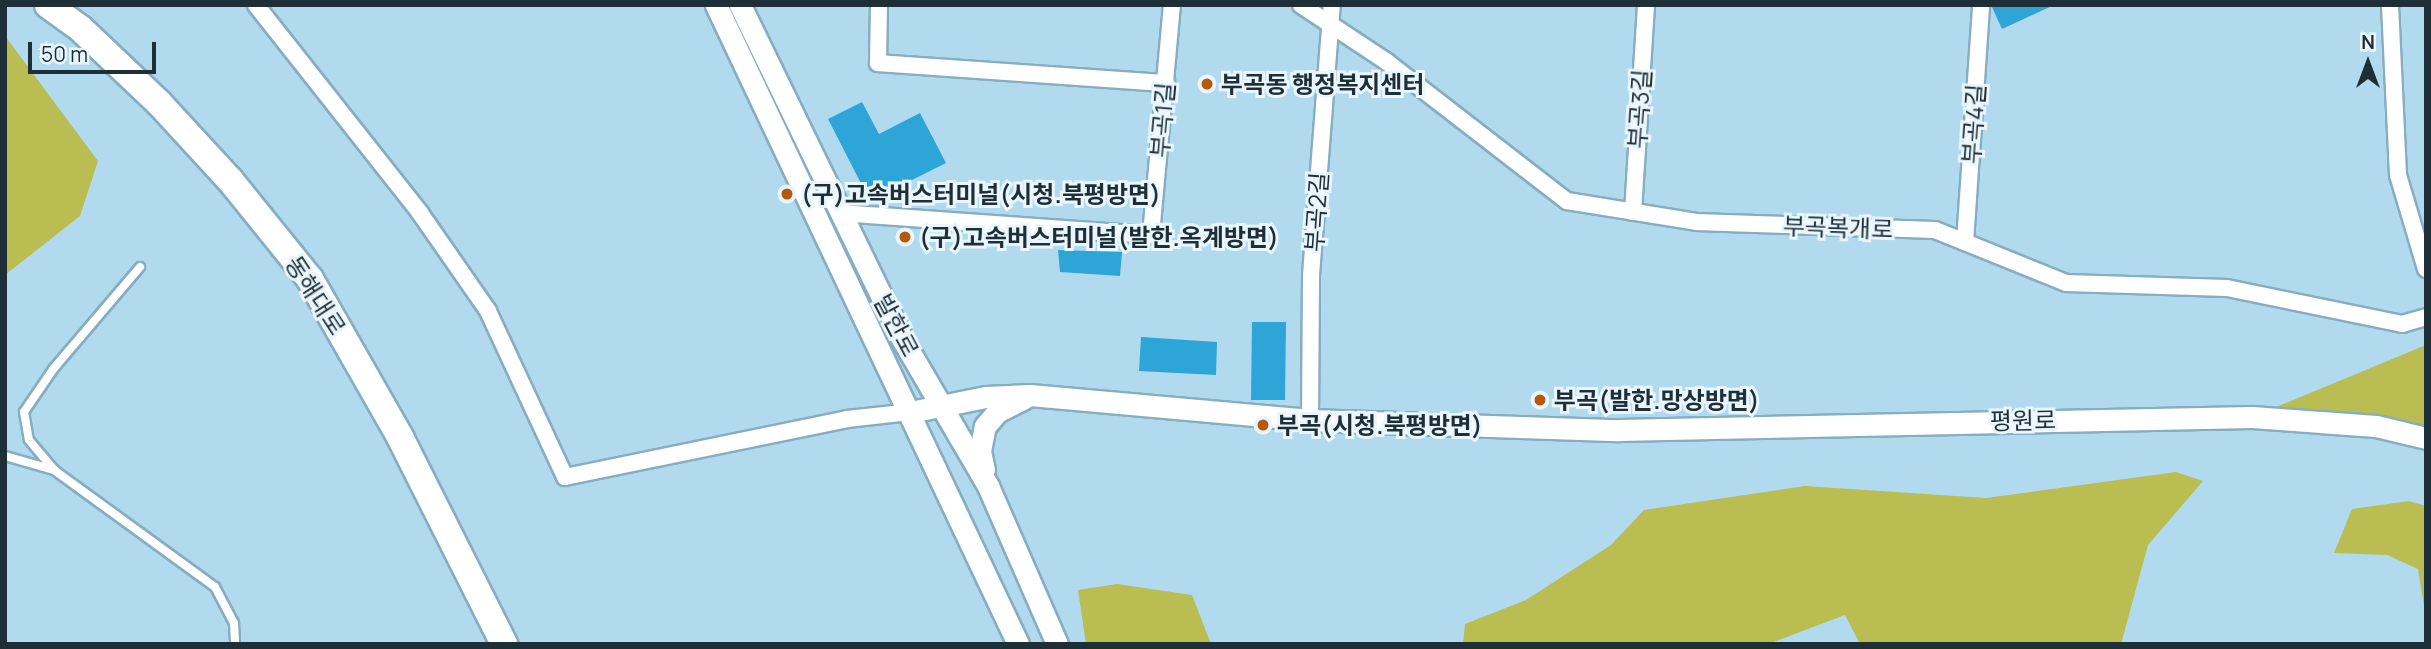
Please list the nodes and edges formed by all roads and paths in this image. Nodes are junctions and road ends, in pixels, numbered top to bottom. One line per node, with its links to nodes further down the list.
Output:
1 (48, 5): 29 (main road, 동해대로)
2 (257, 5): 22 (street)
3 (716, 5): 22 (street, 발한로)
4 (740, 5): 15 (street, 발한로)
5 (880, 5): 13 (street)
6 (1172, 5): 13 (street, 부곡1길)
7 (1301, 5): 12 (street, 부곡복개로)
8 (1332, 5): 12 (street, 부곡2길)
9 (1646, 5): 14 (street, 부곡3길)
10 (1981, 5): 16 (street, 부곡4길)
11 (2390, 5): 18 (street)
12 (1330, 27): 14 (street, 부곡복개로); 23 (street, 부곡2길)
13 (1166, 83): 15 (street, 부곡1길)
14 (1633, 212): 16 (street, 부곡복개로)
15 (841, 213): 21 (street, 발한로)
16 (1965, 242): 19 (street, 부곡복개로)
17 (140, 267): 26 (lane)
18 (2426, 269)
19 (2426, 317)
20 (1030, 395): 21 (street, 평원로); 23 (street, 평원로); 27 (street)
21 (943, 408): 22 (street, 평원로); 27 (street, 발한로)
22 (910, 412): 30 (street, 발한로)
23 (1310, 420): 24 (street, 평원로)
24 (2426, 438)
25 (5, 456): 26 (lane)
26 (54, 470): 28 (lane)
27 (988, 486): 31 (street, 발한로)
28 (235, 644)
29 (503, 644)
30 (1018, 644)
31 (1057, 644)

